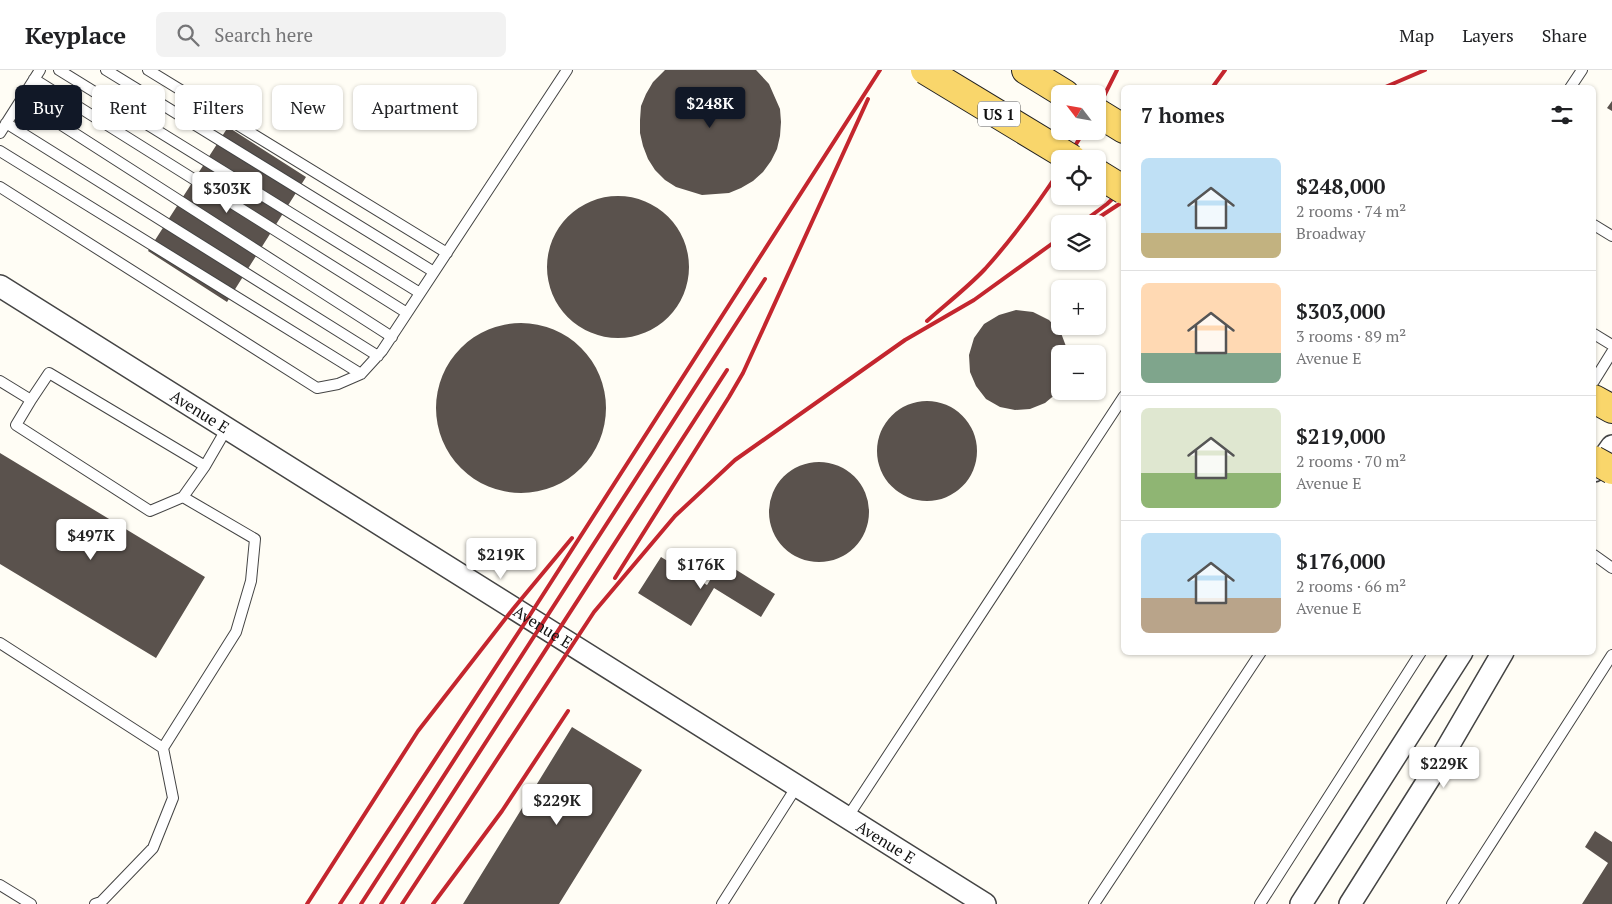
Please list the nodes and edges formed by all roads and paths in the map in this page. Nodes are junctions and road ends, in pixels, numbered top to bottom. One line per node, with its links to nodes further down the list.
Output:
1 (59, 70): 28 (lane)
2 (106, 70): 26 (lane)
3 (148, 70): 25 (lane)
4 (567, 70): 25 (lane)
5 (925, 70): 18 (main road, US 1, bridge)
6 (1026, 70): 10 (main road)
7 (1582, 70): 11 (lane)
8 (37, 74): 9 (lane); 29 (lane)
9 (30, 85)
10 (1051, 85)
11 (1572, 85)
12 (15, 109): 14 (lane)
13 (1106, 118): 15 (main road)
14 (6, 123): 17 (lane); 34 (lane)
15 (1121, 127)
16 (68, 130): 31 (lane)
17 (0, 133)
18 (1057, 150)
19 (0, 151): 35 (lane)
20 (1106, 179): 22 (main road, bridge)
21 (0, 187): 35 (lane)
22 (1121, 188)
23 (1596, 225): 24 (lane)
24 (1612, 236)
25 (447, 253): 26 (lane)
26 (434, 272): 28 (lane)
27 (0, 286): 42 (street, Avenue E)
28 (420, 294): 29 (lane)
29 (407, 313): 31 (lane)
30 (1596, 335): 32 (lane)
31 (392, 337): 34 (lane)
32 (1612, 346)
33 (1612, 352): 36 (lane)
34 (378, 356): 35 (lane)
35 (361, 374)
36 (1596, 378)
37 (0, 381): 38 (lane)
38 (31, 400): 45 (lane); 48 (lane)
39 (1596, 400): 41 (main road)
40 (1121, 401): 59 (lane)
41 (1612, 409)
42 (227, 428): 45 (lane); 58 (street, Avenue E)
43 (1612, 446): 46 (street)
44 (1596, 461): 47 (main road, bridge)
45 (205, 466): 48 (lane)
46 (1596, 468)
47 (1612, 470)
48 (183, 497): 57 (lane)
49 (1596, 556): 50 (lane)
50 (1612, 568)
51 (0, 643): 57 (lane)
52 (1259, 655): 65 (lane)
53 (1418, 655): 66 (lane)
54 (1460, 655): 67 (street)
55 (1501, 655): 68 (street)
56 (1612, 656): 69 (lane)
57 (163, 748): 62 (lane)
58 (797, 786): 59 (street, Avenue E); 63 (lane)
59 (847, 818): 64 (street, Avenue E)
60 (0, 884): 61 (lane)
61 (31, 904)
62 (95, 904)
63 (722, 904)
64 (984, 904)
65 (1094, 904)
66 (1260, 904)
67 (1301, 904)
68 (1350, 904)
69 (1452, 904)

